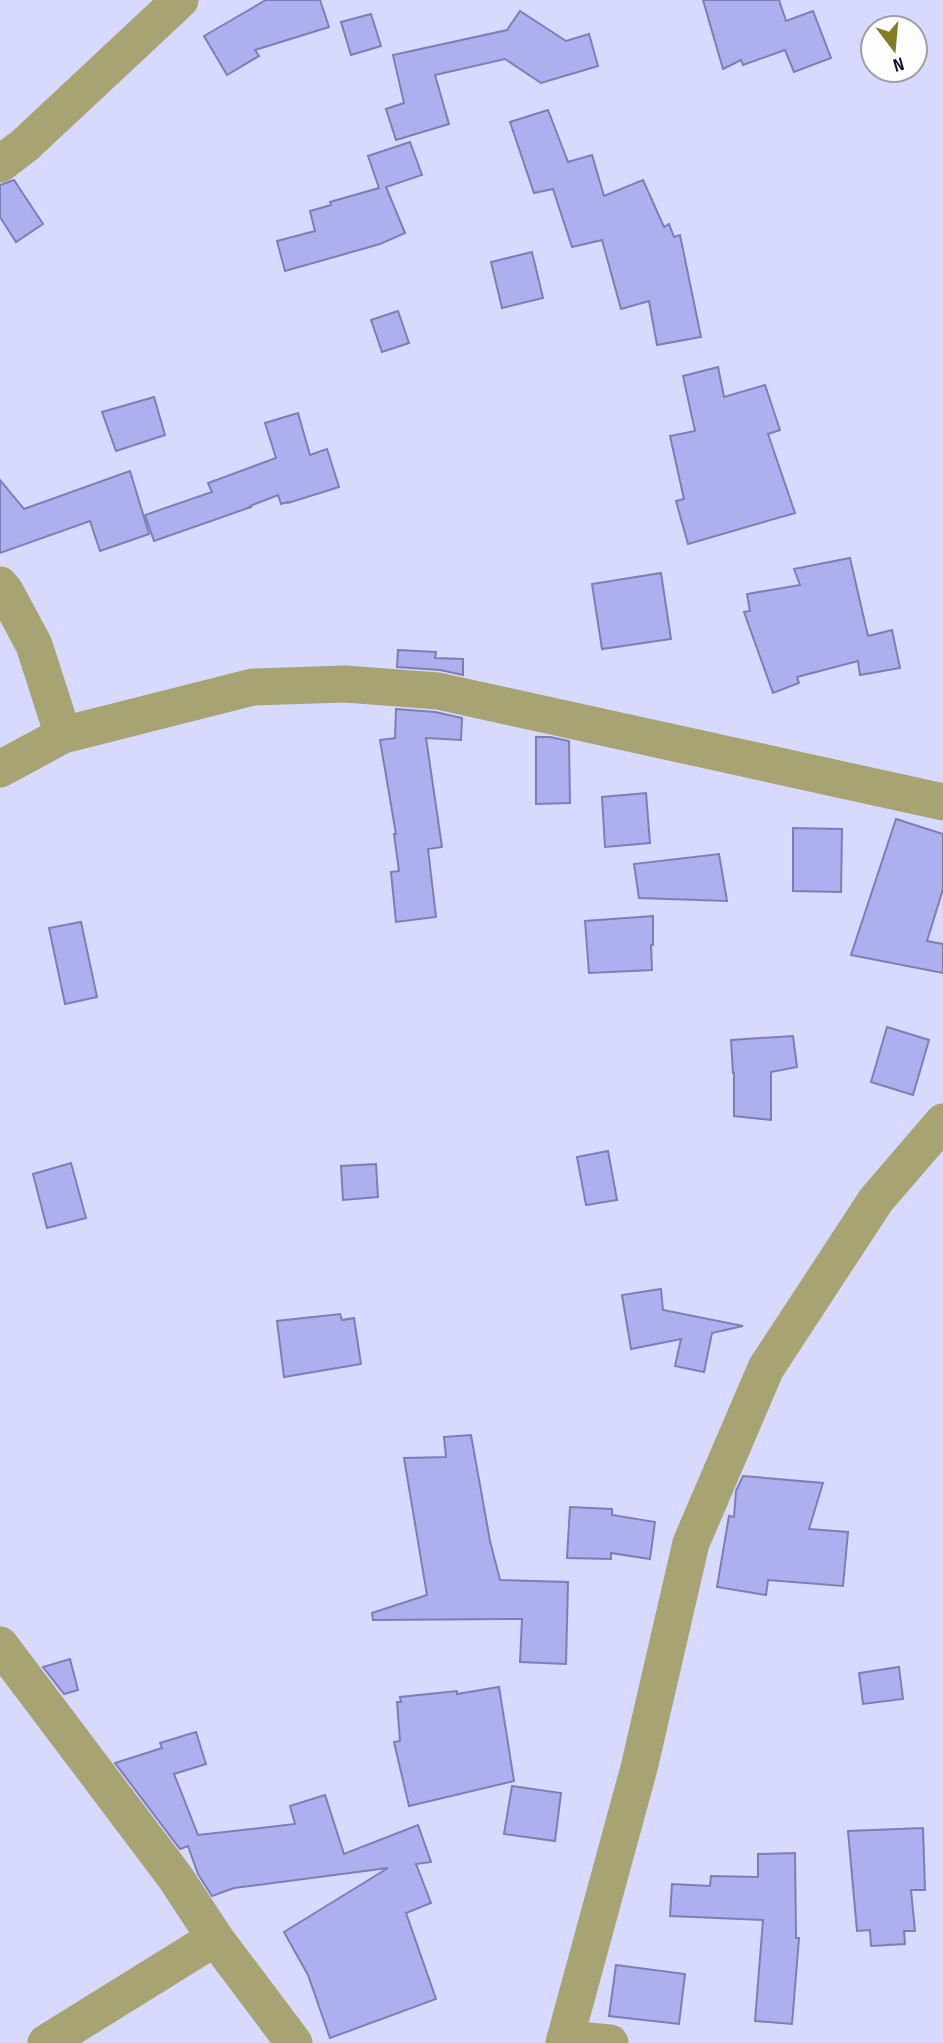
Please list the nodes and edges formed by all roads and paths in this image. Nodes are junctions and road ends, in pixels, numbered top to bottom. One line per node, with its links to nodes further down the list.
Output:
1 (180, 0): 2 (street)
2 (0, 164)
3 (0, 585): 4 (street)
4 (63, 735): 5 (street); 6 (street)
5 (0, 769)
6 (943, 802)
7 (943, 1122): 10 (street)
8 (0, 1645): 9 (street)
9 (215, 1938): 11 (street); 12 (street)
10 (564, 2041): 13 (street)
11 (46, 2043)
12 (294, 2043)
13 (610, 2043)

